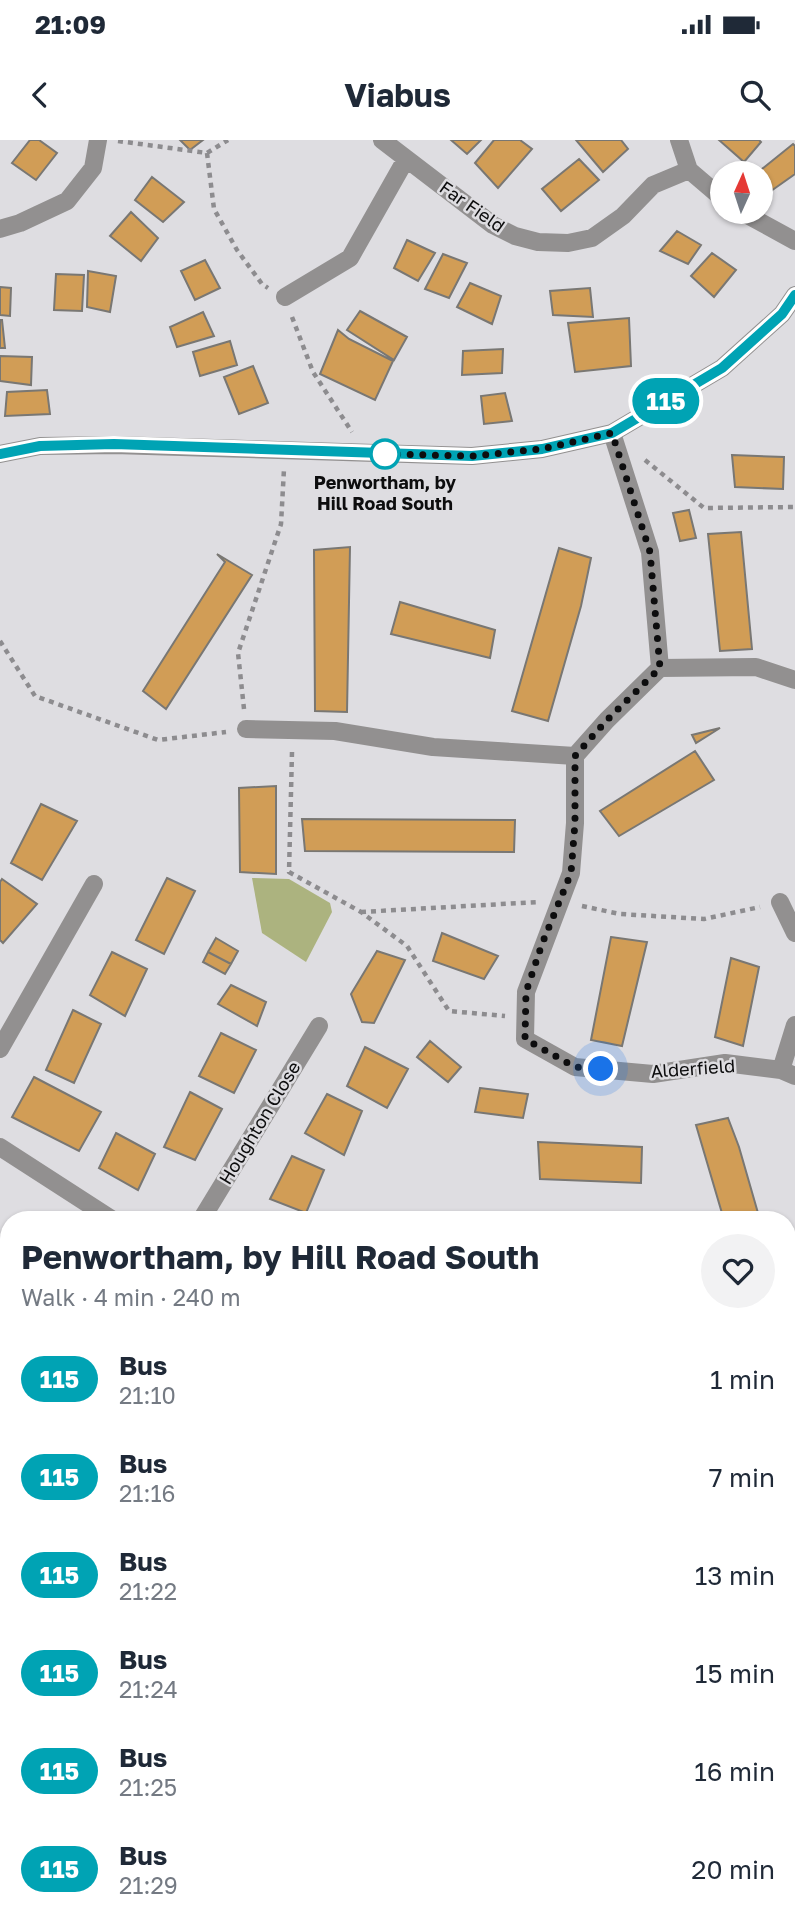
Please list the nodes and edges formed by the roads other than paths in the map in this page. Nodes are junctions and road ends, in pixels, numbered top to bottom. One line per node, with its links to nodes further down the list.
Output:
1 (98, 140): 8 (street)
2 (383, 140): 4 (street, Far Field)
3 (679, 140): 5 (street)
4 (406, 159): 5 (street, Far Field); 11 (street)
5 (689, 170): 6 (street)
6 (710, 188)
7 (764, 224): 9 (street)
8 (0, 229)
9 (795, 241)
10 (795, 295): 12 (street)
11 (285, 297)
12 (612, 433): 13 (street); 14 (street)
13 (0, 454)
14 (660, 668): 15 (street); 17 (street)
15 (795, 680)
16 (246, 729): 17 (street)
17 (575, 756): 24 (street, Alderfield)
18 (94, 884): 23 (street)
19 (780, 902): 20 (street)
20 (795, 933)
21 (795, 1025): 24 (street, Alderfield)
22 (319, 1026): 27 (street, Houghton Close)
23 (0, 1049)
24 (788, 1073)
25 (0, 1147): 26 (street)
26 (99, 1211)
27 (206, 1211)

